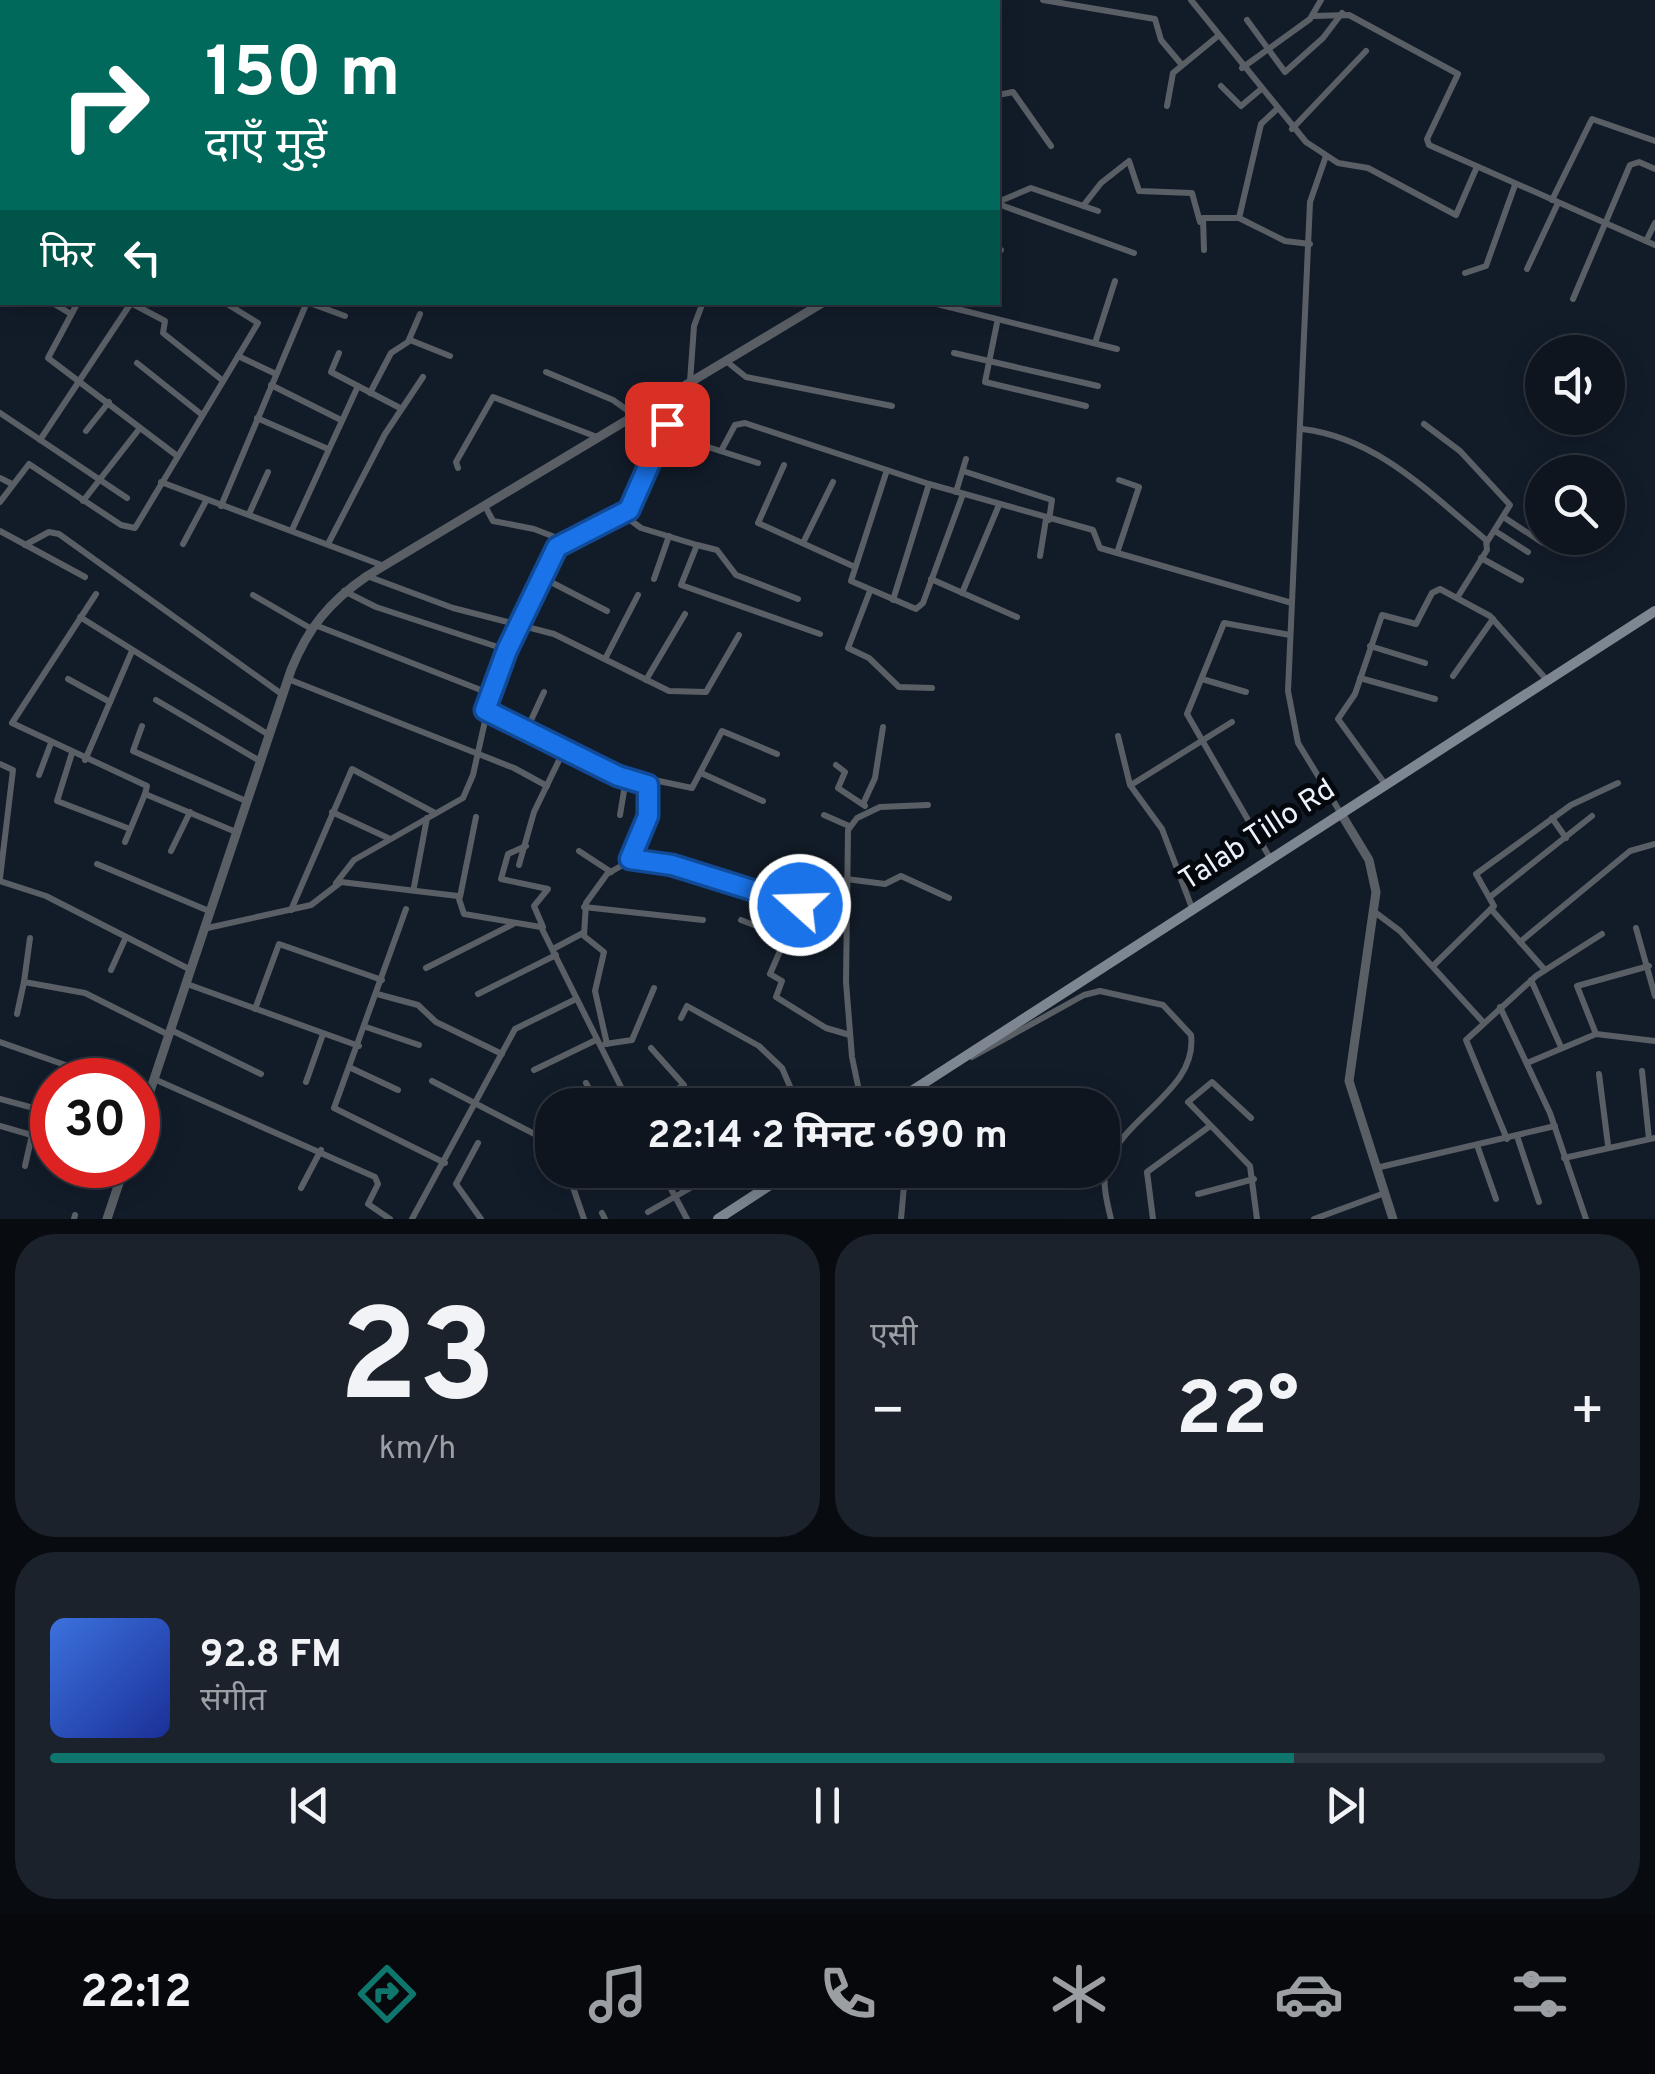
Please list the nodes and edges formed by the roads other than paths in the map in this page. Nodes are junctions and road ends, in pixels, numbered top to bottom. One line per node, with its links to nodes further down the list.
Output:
1 (1044, 0): 10 (street)
2 (1190, 0): 7 (street)
3 (1320, 0): 5 (street)
4 (1342, 13): 5 (street); 8 (street); 21 (street)
5 (1313, 16): 8 (street)
6 (1247, 20): 8 (street)
7 (1218, 36): 10 (street); 11 (street)
8 (1267, 50): 11 (street)
9 (1366, 51): 17 (street)
10 (1182, 65): 15 (street)
11 (1242, 68): 13 (street)
12 (1222, 86): 13 (street)
13 (1260, 90): 16 (street)
14 (1000, 94): 19 (street)
15 (1167, 106)
16 (1276, 109): 17 (street); 29 (street)
17 (1292, 129): 20 (street)
18 (1655, 141): 24 (street)
19 (1051, 146)
20 (1326, 156): 21 (street); 34 (street)
21 (1476, 169): 23 (street)
22 (1655, 170): 31 (street)
23 (1515, 184): 24 (street); 38 (street)
24 (1555, 201): 31 (street); 37 (street)
25 (1000, 202): 27 (street)
26 (1000, 204): 36 (street)
27 (1083, 206): 28 (street); 30 (street)
28 (1098, 211)
29 (1239, 218): 30 (street); 34 (street)
30 (1200, 222): 35 (street)
31 (1604, 223): 33 (street); 40 (street)
32 (1655, 223): 33 (street)
33 (1651, 243)
34 (1310, 244): 87 (street)
35 (1204, 250)
36 (1134, 253)
37 (1528, 270)
38 (1465, 273)
39 (1115, 281): 56 (street)
40 (1573, 299)
41 (56, 305): 51 (street)
42 (76, 305): 51 (street)
43 (129, 305): 69 (street)
44 (134, 305): 68 (street)
45 (229, 305): 60 (street)
46 (306, 305): 66 (street)
47 (315, 305): 53 (street)
48 (702, 305): 70 (street)
49 (819, 305): 62 (street)
50 (939, 305): 54 (street)
51 (71, 314): 69 (street)
52 (420, 314): 55 (street)
53 (346, 316)
54 (997, 323): 56 (street); 63 (street)
55 (410, 340): 61 (street); 75 (street)
56 (1094, 344): 57 (street)
57 (1117, 349)
58 (954, 353): 63 (street)
59 (338, 354): 72 (street)
60 (238, 356): 66 (street); 68 (street)
61 (450, 356)
62 (725, 360): 70 (street); 77 (street)
63 (988, 362): 73 (street); 78 (street)
64 (136, 364): 81 (street)
65 (546, 372): 82 (street)
66 (276, 374): 71 (street)
67 (423, 377): 79 (street)
68 (222, 380): 81 (street)
69 (82, 381): 76 (street); 91 (street)
70 (690, 382): 74 (street)
71 (271, 385): 83 (street); 84 (street)
72 (358, 386): 75 (street); 84 (street)
73 (1098, 386)
74 (674, 391): 82 (street); 89 (street)
75 (370, 393): 79 (street)
76 (108, 402): 86 (street); 88 (street)
77 (892, 406)
78 (1086, 406)
79 (400, 408): 126 (street)
80 (0, 413): 91 (street)
81 (201, 414): 94 (street)
82 (634, 416): 90 (street)
83 (257, 418): 92 (street); 116 (street)
84 (341, 420): 92 (street)
85 (1424, 424): 119 (street)
86 (140, 428): 94 (street); 103 (street)
87 (1302, 429): 128 (street); 154 (street)
88 (86, 431)
89 (664, 432): 93 (street); 118 (street)
90 (598, 438): 98 (street); 114 (street)
91 (40, 440): 103 (street)
92 (328, 449): 121 (street)
93 (721, 451): 96 (street); 99 (street)
94 (176, 455): 105 (street)
95 (966, 460): 100 (street)
96 (758, 462)
97 (784, 465): 129 (street)
98 (458, 468)
99 (887, 470): 108 (street); 138 (street)
100 (963, 471): 109 (street); 120 (street)
101 (268, 472): 117 (street)
102 (0, 478): 107 (street)
103 (99, 480): 110 (street); 111 (street)
104 (1119, 480): 134 (street)
105 (161, 482): 111 (street); 112 (street)
106 (833, 482): 129 (street)
107 (12, 484): 111 (street); 113 (street)
108 (929, 484): 109 (street); 153 (street)
109 (959, 493): 115 (street); 141 (street)
110 (127, 498)
111 (83, 501)
112 (206, 501): 116 (street); 131 (street)
113 (0, 502)
114 (484, 504): 127 (street); 137 (street)
115 (999, 505): 120 (street); 147 (street)
116 (221, 506): 117 (street)
117 (249, 514): 121 (street)
118 (622, 514): 125 (street); 127 (street)
119 (1504, 518): 123 (street); 124 (street)
120 (1048, 520): 134 (street); 135 (street)
121 (292, 530): 126 (street)
122 (0, 531): 130 (street)
123 (1525, 531)
124 (1495, 532): 128 (street); 133 (street)
125 (669, 536): 132 (street); 143 (street)
126 (329, 542): 137 (street)
127 (566, 542): 142 (street)
128 (1487, 542): 136 (street)
129 (803, 543): 138 (street)
130 (26, 544): 140 (street); 181 (street)
131 (183, 544)
132 (697, 545): 151 (street); 163 (street)
133 (1525, 550)
134 (1117, 553): 154 (street)
135 (1040, 556)
136 (1481, 558): 144 (street); 152 (street)
137 (380, 564): 139 (street)
138 (856, 566): 146 (street)
139 (366, 576): 145 (street); 161 (street)
140 (85, 577)
141 (931, 578): 147 (street); 153 (street)
142 (545, 579): 155 (street); 161 (street)
143 (654, 579)
144 (1521, 580)
145 (344, 591): 162 (street); 168 (street)
146 (870, 591): 153 (street); 178 (street)
147 (962, 593): 158 (street)
148 (96, 594): 159 (street)
149 (253, 595): 162 (street)
150 (638, 595): 169 (street)
151 (798, 598)
152 (1457, 598): 160 (street); 166 (street)
153 (893, 600)
154 (1292, 602): 165 (street)
155 (607, 611)
156 (1655, 611): 176 (main road, Talab Tillo Rd)
157 (685, 614): 177 (street)
158 (1017, 617)
159 (80, 618): 167 (street); 194 (street)
160 (1493, 619): 171 (street); 176 (street)
161 (521, 624): 168 (street); 169 (street)
162 (308, 625): 175 (street); 182 (street)
163 (820, 634)
164 (739, 635): 177 (street)
165 (1290, 635): 172 (street); 219 (street)
166 (1370, 646): 170 (street); 173 (street)
167 (132, 650): 185 (street); 191 (street)
168 (507, 650): 182 (street)
169 (605, 659): 177 (street)
170 (1425, 663)
171 (1453, 676)
172 (1202, 678): 180 (street); 193 (street)
173 (1360, 678): 183 (street); 207 (street)
174 (68, 679): 185 (street)
175 (288, 679): 181 (street); 198 (street)
176 (1546, 679): 207 (main road, Talab Tillo Rd)
177 (646, 680)
178 (932, 688)
179 (544, 692): 190 (street)
180 (1246, 692)
181 (280, 693): 191 (street)
182 (491, 694): 186 (street)
183 (1435, 699)
184 (156, 700): 199 (street)
185 (110, 702): 200 (street)
186 (485, 710): 190 (street); 198 (street)
187 (1232, 722): 193 (street)
188 (142, 726): 212 (street)
189 (884, 727): 214 (street)
190 (527, 728): 195 (street)
191 (266, 733): 199 (street)
192 (1118, 736): 209 (street)
193 (1200, 742): 209 (street); 237 (street)
194 (51, 743): 196 (street); 204 (street)
195 (565, 748): 205 (street); 210 (street)
196 (72, 753): 200 (street); 228 (street)
197 (777, 754): 203 (street)
198 (475, 756): 210 (street); 220 (street)
199 (257, 759): 212 (street)
200 (85, 760): 211 (street)
201 (0, 764): 242 (street)
202 (836, 765): 214 (street)
203 (701, 773): 208 (street); 213 (street)
204 (38, 775)
205 (626, 779): 208 (street); 221 (street)
206 (1618, 782): 226 (street)
207 (1384, 784): 219 (main road, Talab Tillo Rd)
208 (648, 785): 238 (street)
209 (1130, 785): 252 (street)
210 (548, 786): 234 (street)
211 (145, 794): 217 (street); 228 (street)
212 (242, 800): 229 (street)
213 (763, 801)
214 (863, 804): 216 (street)
215 (928, 805): 216 (street)
216 (872, 810): 227 (street)
217 (190, 812): 229 (street); 236 (street)
218 (332, 812): 220 (street); 231 (street); 256 (street)
219 (1340, 812): 237 (main road, Talab Tillo Rd); 257 (street)
220 (436, 814): 224 (street)
221 (620, 815)
222 (824, 815): 227 (street)
223 (1592, 816): 230 (street)
224 (427, 818): 231 (street); 245 (street)
225 (476, 818): 246 (street)
226 (1552, 818): 230 (street); 247 (street)
227 (850, 826): 243 (street)
228 (130, 830): 232 (street)
229 (233, 831): 255 (street)
230 (1566, 838): 247 (street)
231 (389, 839): 244 (street)
232 (124, 842)
233 (1655, 844): 269 (street)
234 (526, 846): 240 (street); 261 (street)
235 (579, 850): 241 (street)
236 (171, 851)
237 (1270, 858): 252 (main road, Talab Tillo Rd)
238 (630, 859): 241 (street); 249 (street)
239 (97, 864): 255 (street)
240 (519, 865)
241 (611, 872): 250 (street)
242 (0, 879): 266 (street)
243 (846, 879): 248 (street); 251 (street)
244 (336, 884): 245 (street); 256 (street)
245 (414, 887): 246 (street)
246 (460, 897): 260 (street)
247 (1490, 897): 254 (street)
248 (949, 898)
249 (800, 905): 251 (street); 267 (street)
250 (584, 908): 258 (street); 264 (street)
251 (847, 908): 295 (street)
252 (1192, 908): 306 (main road, Talab Tillo Rd)
253 (406, 909): 277 (street)
254 (1491, 909): 269 (street); 271 (street)
255 (205, 910): 263 (street)
256 (291, 910): 263 (street)
257 (1376, 913): 271 (street); 344 (street)
258 (703, 920)
259 (742, 920): 267 (street)
260 (516, 922): 261 (street); 274 (street)
261 (543, 928): 270 (street)
262 (1636, 928): 272 (street)
263 (203, 929): 273 (street)
264 (584, 932): 270 (street); 299 (street)
265 (1602, 934): 276 (street)
266 (126, 937): 273 (street); 275 (street)
267 (786, 937): 295 (street)
268 (30, 938): 279 (street)
269 (1520, 942): 276 (street)
270 (555, 952): 283 (street); 285 (street)
271 (1432, 966): 290 (street)
272 (1648, 966): 284 (street); 294 (street)
273 (186, 968): 280 (street)
274 (426, 968)
275 (111, 970)
276 (1545, 970): 278 (street)
277 (382, 980): 282 (street); 287 (street)
278 (1531, 980): 286 (street); 301 (street)
279 (24, 982): 288 (street); 292 (street)
280 (186, 984): 287 (street); 292 (street)
281 (654, 988): 299 (street)
282 (378, 994): 291 (street); 303 (street)
283 (478, 994)
284 (1655, 996)
285 (576, 999): 299 (street); 303 (street)
286 (1500, 1007): 290 (street); 307 (street)
287 (255, 1009): 293 (street)
288 (18, 1014)
289 (680, 1018): 320 (street)
290 (1483, 1022): 335 (street)
291 (366, 1027): 298 (street); 300 (street)
292 (166, 1032): 305 (street); 311 (street)
293 (323, 1034): 300 (street); 315 (street)
294 (1596, 1034): 296 (street); 301 (street)
295 (850, 1035): 321 (street)
296 (1655, 1041)
297 (0, 1042): 304 (street)
298 (419, 1044)
299 (601, 1044): 309 (street); 318 (street)
300 (359, 1046): 308 (street)
301 (1562, 1047): 307 (street)
302 (651, 1048): 319 (street)
303 (502, 1054): 325 (street)
304 (45, 1058)
305 (159, 1058)
306 (956, 1063): 322 (main road, Talab Tillo Rd); 367 (street)
307 (1527, 1063): 330 (street)
308 (351, 1068): 323 (street); 342 (street)
309 (534, 1070)
310 (1642, 1071): 334 (street)
311 (260, 1074)
312 (1599, 1074): 339 (street)
313 (432, 1081): 325 (street)
314 (160, 1082): 340 (street)
315 (306, 1082)
316 (586, 1084): 317 (street)
317 (588, 1088)
318 (622, 1088)
319 (679, 1088)
320 (791, 1088)
321 (859, 1088)
322 (917, 1088)
323 (398, 1090)
324 (0, 1098): 326 (street)
325 (477, 1103): 332 (street); 342 (street)
326 (30, 1106)
327 (1252, 1118): 329 (street)
328 (0, 1126): 331 (street)
329 (1210, 1126): 345 (street); 368 (street)
330 (1555, 1126): 333 (street); 341 (street)
331 (30, 1134)
332 (535, 1134)
333 (1518, 1136): 335 (street); 357 (street)
334 (1652, 1138): 339 (street)
335 (1507, 1139): 338 (street)
336 (478, 1142): 362 (street)
337 (30, 1144): 343 (street)
338 (1477, 1145): 344 (street); 356 (street)
339 (1608, 1145): 341 (street)
340 (321, 1150): 347 (street); 360 (street)
341 (1564, 1158): 372 (street)
342 (446, 1162): 361 (street)
343 (25, 1166)
344 (1374, 1169): 355 (street)
345 (1254, 1179): 354 (street); 369 (street)
346 (117, 1188): 359 (street)
347 (301, 1188)
348 (573, 1188): 363 (street)
349 (677, 1188): 353 (street)
350 (688, 1188): 353 (street)
351 (765, 1188): 365 (main road)
352 (904, 1188): 366 (street)
353 (680, 1192): 358 (street); 364 (street)
354 (1198, 1194)
355 (1382, 1194): 370 (street); 371 (street)
356 (1496, 1199)
357 (1540, 1202)
358 (648, 1212)
359 (107, 1219)
360 (390, 1219)
361 (412, 1219)
362 (481, 1219)
363 (584, 1219)
364 (686, 1219)
365 (718, 1219)
366 (901, 1219)
367 (1111, 1219)
368 (1154, 1219)
369 (1257, 1219)
370 (1314, 1219)
371 (1393, 1219)
372 (1586, 1219)

